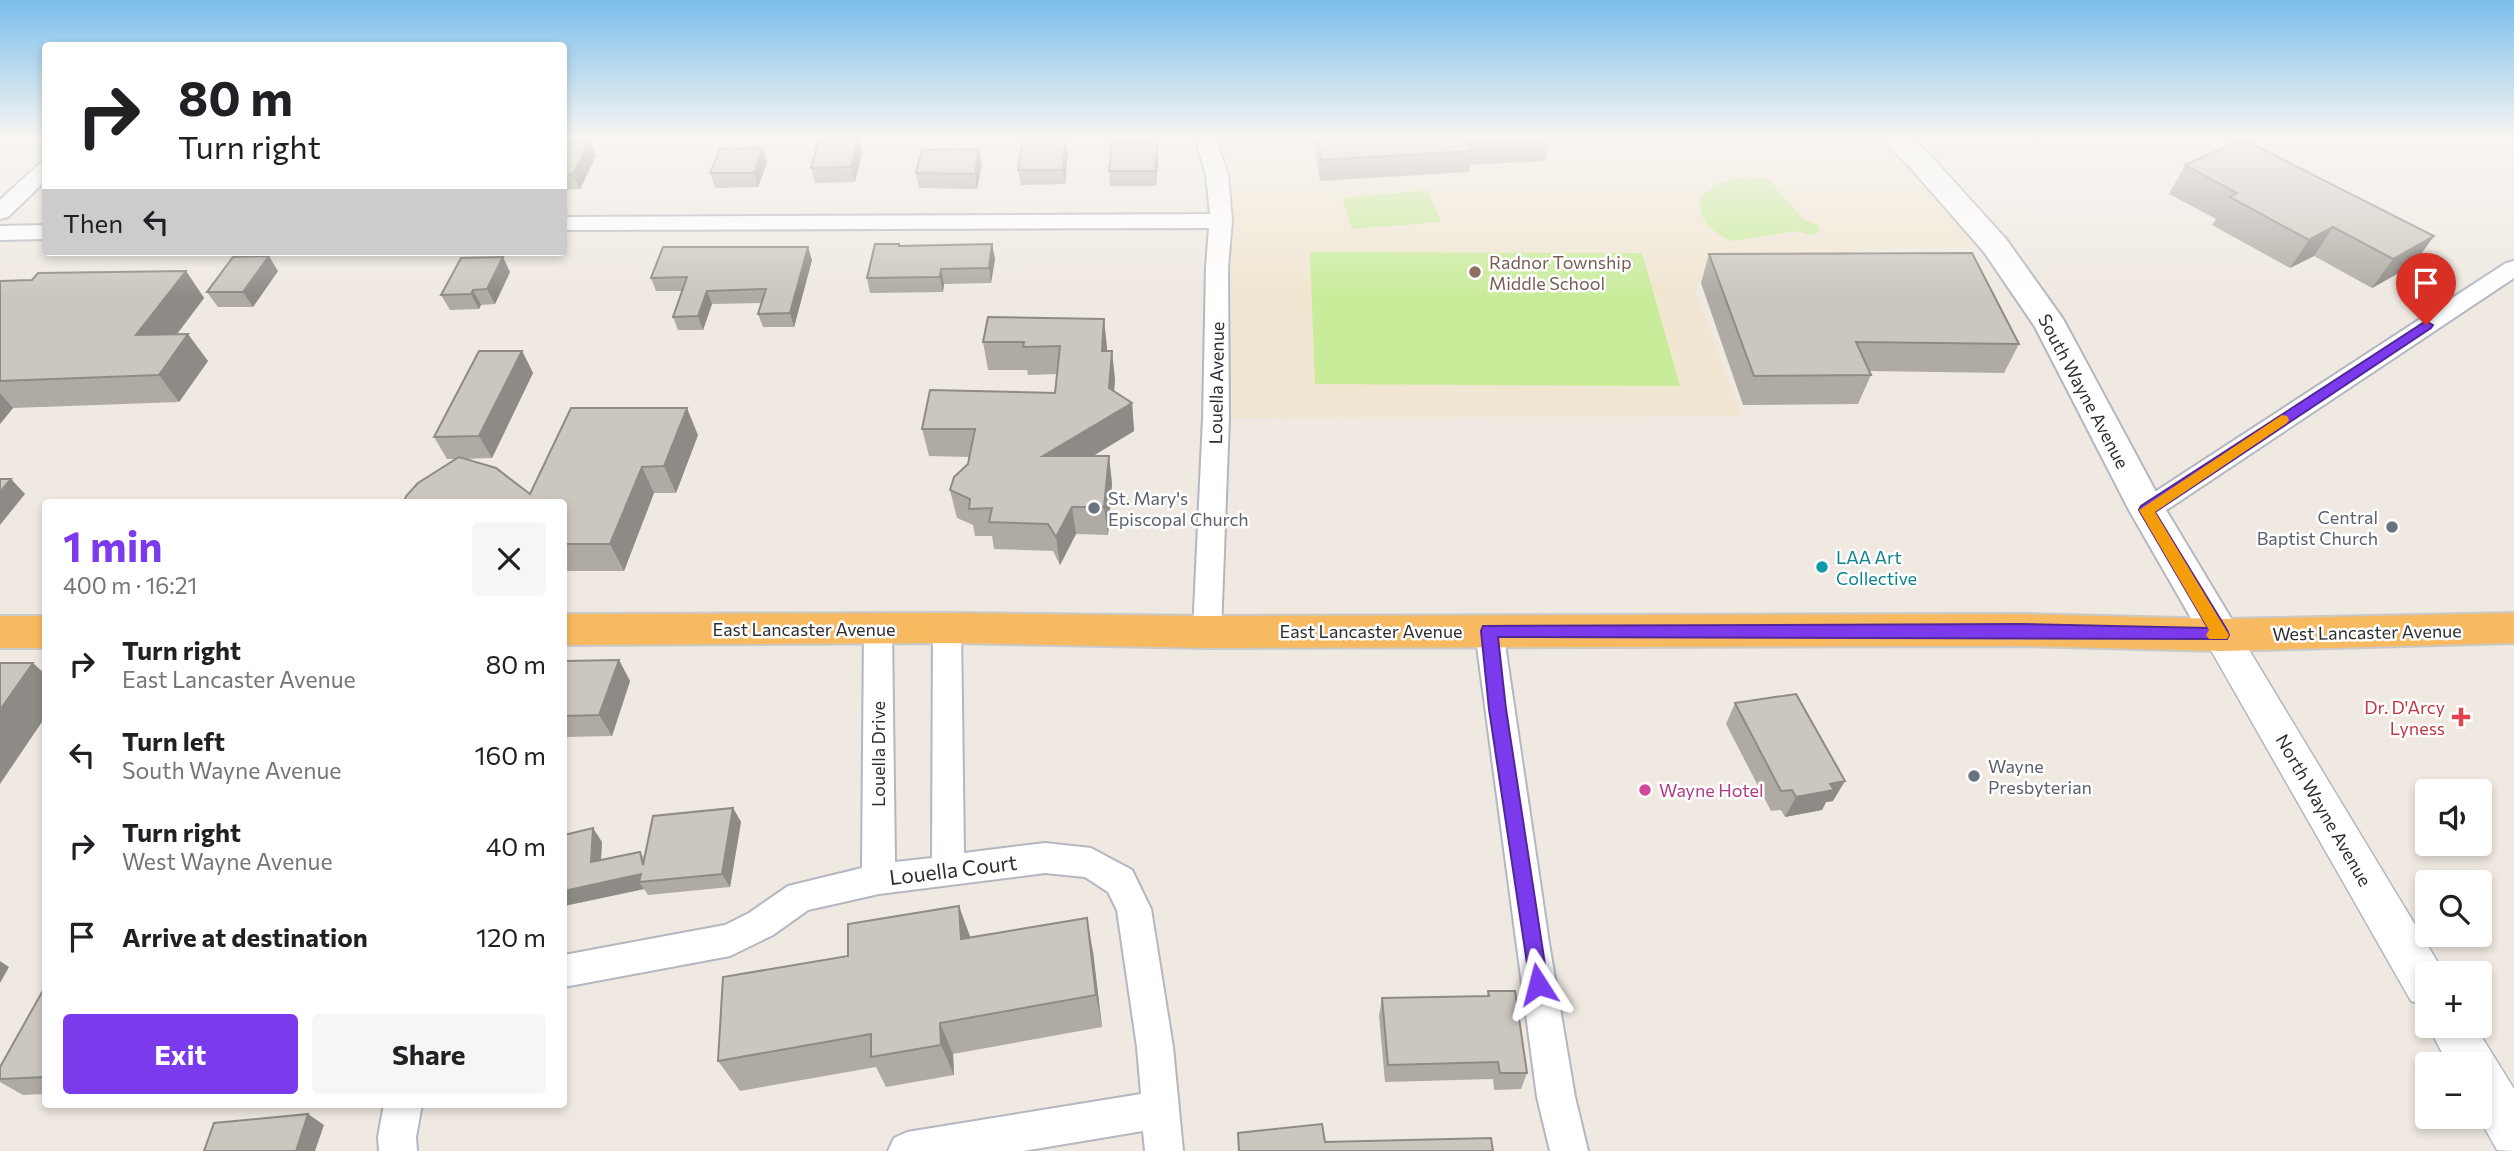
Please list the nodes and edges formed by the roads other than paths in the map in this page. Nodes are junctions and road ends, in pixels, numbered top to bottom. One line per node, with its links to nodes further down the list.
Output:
1 (23, 190): 4 (street)
2 (1218, 190): 5 (street, Louella Avenue)
3 (1945, 190): 10 (main road, South Wayne Avenue)
4 (0, 212)
5 (1221, 221): 6 (street); 18 (street, Louella Avenue)
6 (567, 223)
7 (42, 232): 8 (street)
8 (0, 233)
9 (2514, 268): 10 (street)
10 (2147, 510): 19 (main road, South Wayne Avenue)
11 (878, 628): 12 (highway, East Lancaster Avenue); 14 (highway, East Lancaster Avenue); 21 (street, Louella Drive)
12 (947, 628): 18 (highway, East Lancaster Avenue); 20 (street)
13 (2514, 628): 19 (highway, West Lancaster Avenue)
14 (567, 630)
15 (1489, 631): 18 (highway, East Lancaster Avenue); 19 (highway, East Lancaster Avenue); 31 (street)
16 (0, 632): 17 (highway)
17 (42, 632)
18 (1207, 632)
19 (2221, 635): 22 (street, North Wayne Avenue)
20 (948, 868): 21 (street, Louella Court); 26 (street, Louella Court)
21 (878, 879): 23 (street, Louella Court)
22 (2415, 966)
23 (567, 970)
24 (2492, 1095): 27 (street)
25 (402, 1108): 28 (street)
26 (1159, 1110): 29 (street); 30 (street, Louella Court)
27 (2514, 1133)
28 (398, 1151)
29 (907, 1151)
30 (1164, 1151)
31 (1569, 1151)

